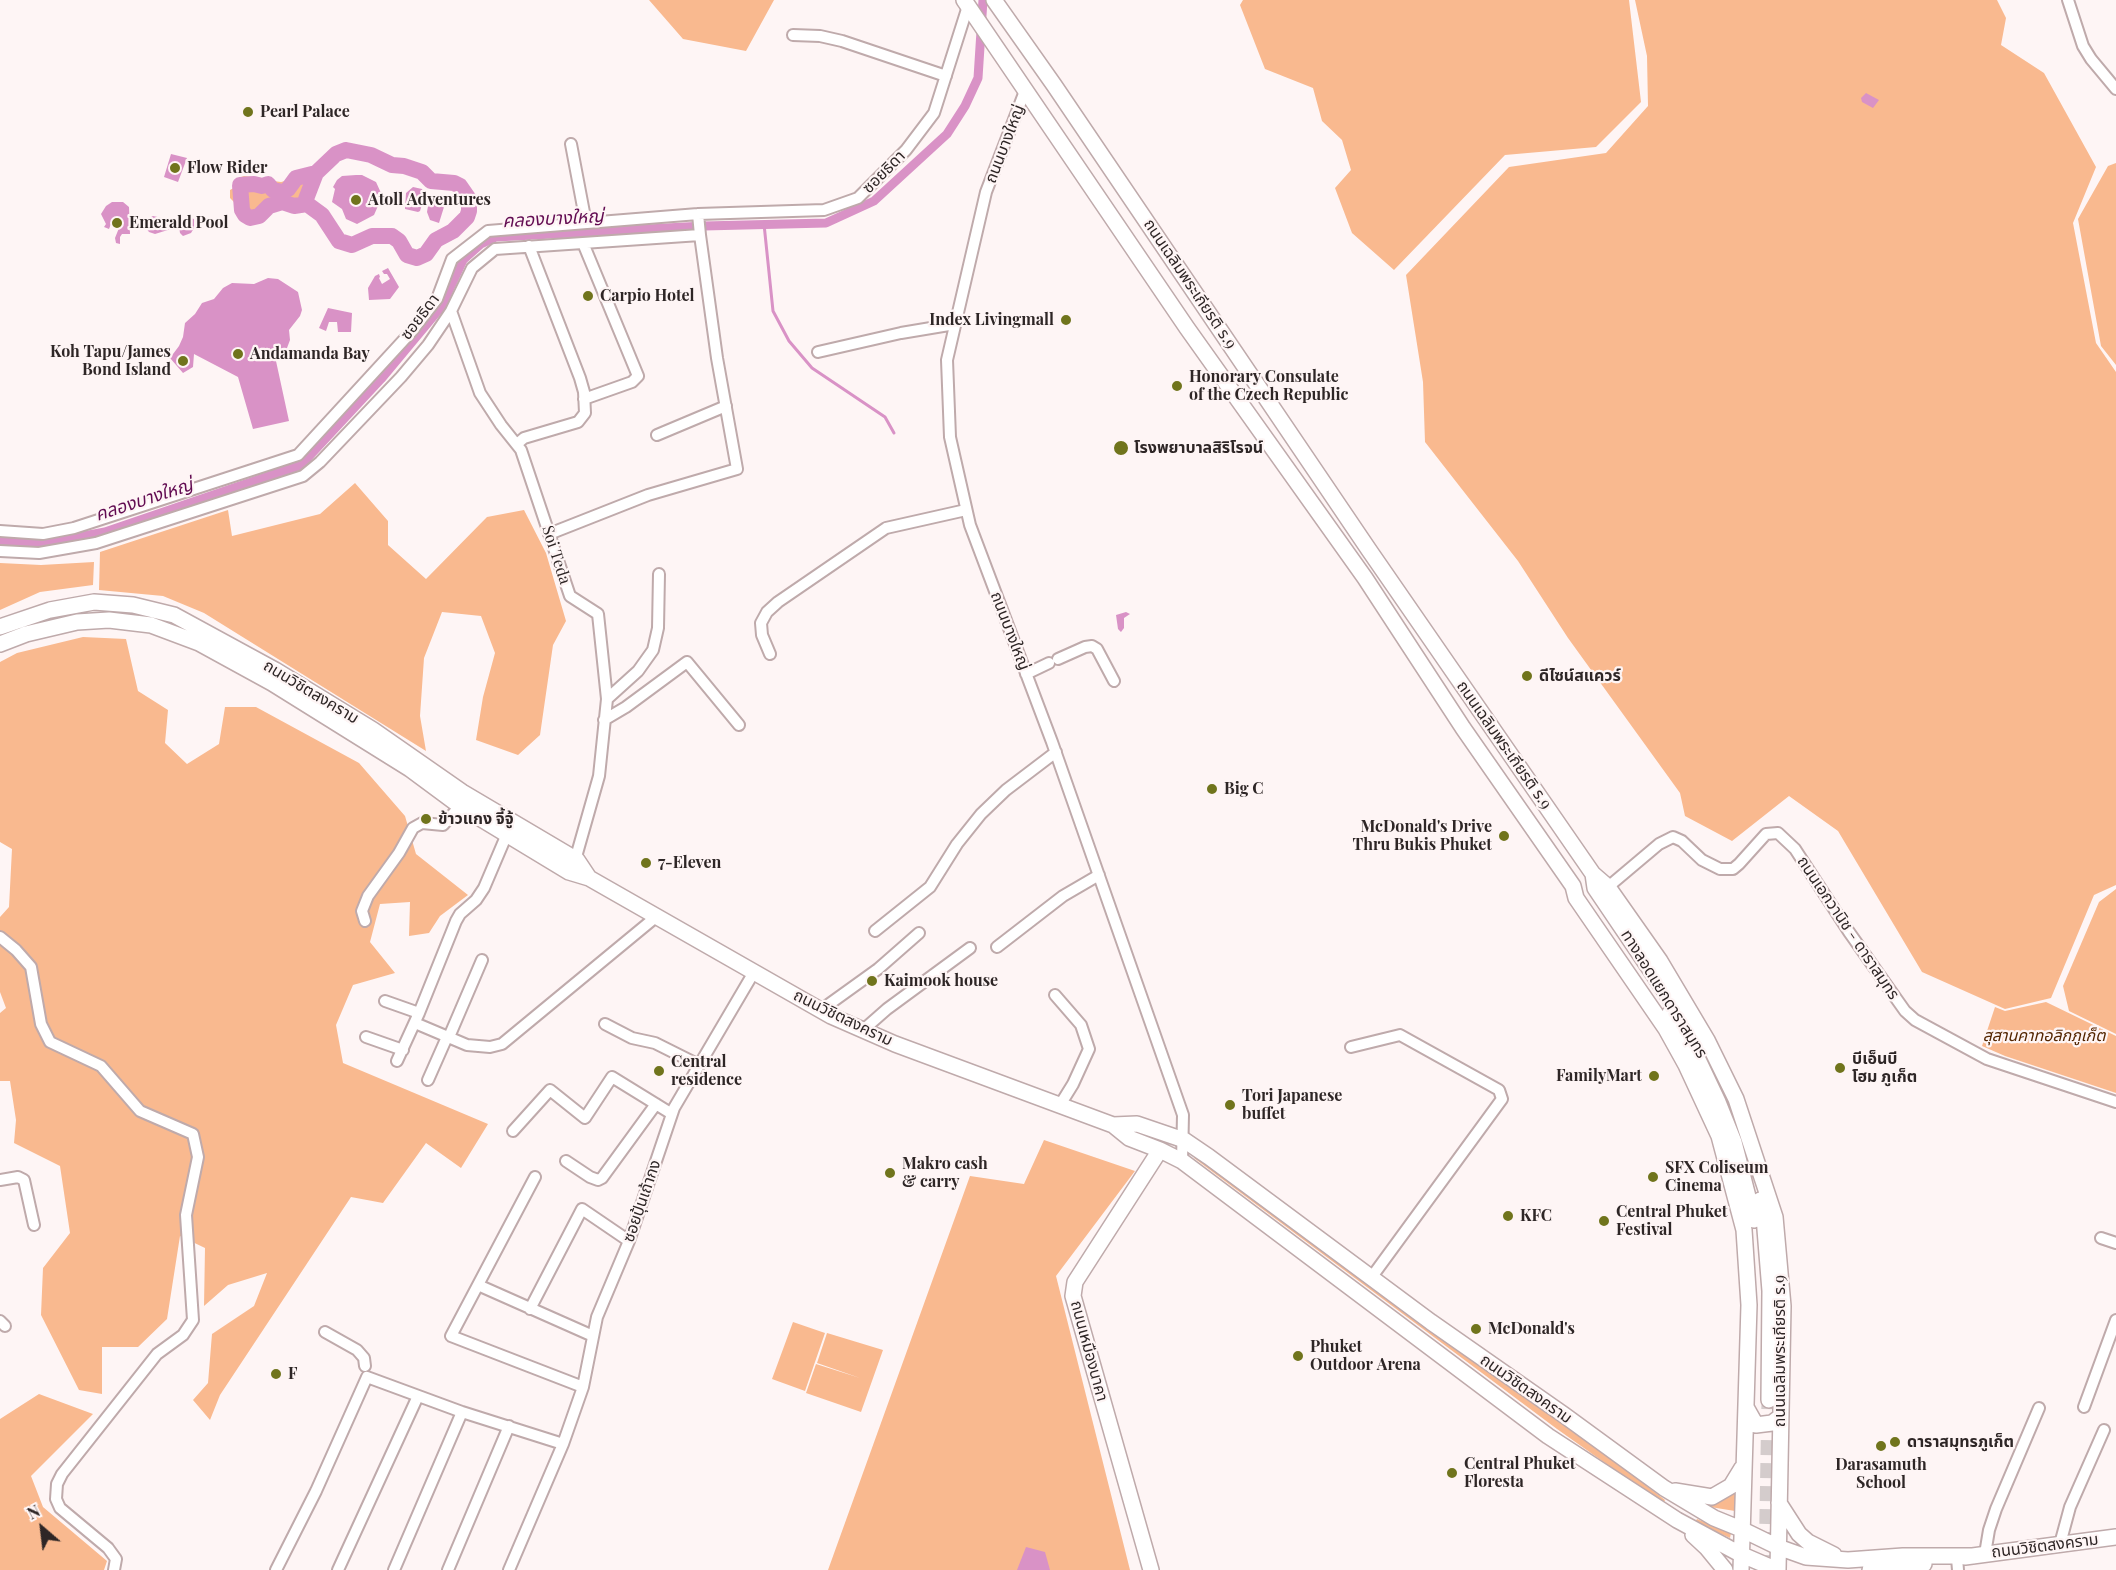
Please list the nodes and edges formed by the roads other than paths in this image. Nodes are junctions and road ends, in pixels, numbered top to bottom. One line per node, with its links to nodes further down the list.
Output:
1 (994, 0): 41 (main road, ถนนเฉลิมพระเกียรติ ร.9)
2 (2068, 0): 6 (street)
3 (966, 3): 5 (street, ซอยธิดา); 7 (main road, ถนนเฉลิมพระเกียรติ ร.9)
4 (793, 35): 5 (street)
5 (946, 76): 9 (street, ซอยธิดา)
6 (2116, 89)
7 (1025, 91): 15 (street, ถนนบางใหญ่); 42 (main road, ถนนเฉลิมพระเกียรติ ร.9)
8 (571, 144): 10 (street)
9 (698, 214): 10 (street, ซอยธิดา); 11 (street)
10 (586, 223): 16 (street, ซอยธิดา)
11 (700, 235): 12 (street); 20 (street)
12 (583, 243): 13 (street); 19 (street)
13 (529, 246): 14 (street); 19 (street)
14 (451, 312): 17 (street); 22 (street, Soi Teda)
15 (955, 324): 18 (street); 23 (street, ถนนบางใหญ่)
16 (412, 331): 17 (street); 24 (street, ซอยธิดา)
17 (428, 345): 26 (street)
18 (818, 352)
19 (584, 399): 22 (street)
20 (726, 406): 21 (street); 25 (street)
21 (657, 435)
22 (517, 444): 25 (street, Soi Teda)
23 (966, 510): 30 (street); 31 (street, ถนนบางใหญ่)
24 (0, 531)
25 (549, 534): 33 (street, Soi Teda)
26 (0, 551)
27 (659, 574): 33 (street)
28 (0, 627): 39 (main road, ถนนวิชิตสงคราม)
29 (0, 644): 37 (main road, ถนนวิชิตสงคราม)
30 (770, 654)
31 (1026, 674): 32 (street); 36 (street, ถนนบางใหญ่)
32 (1114, 681)
33 (607, 699): 34 (street, Soi Teda)
34 (604, 720): 35 (street); 39 (street, Soi Teda)
35 (739, 725)
36 (1056, 752): 40 (street, ถนนบางใหญ่); 46 (street)
37 (460, 806): 38 (main road, ถนนวิชิตสงคราม); 45 (street)
38 (507, 834): 39 (main road, ถนนวิชิตสงคราม); 56 (street)
39 (573, 866): 44 (main road, ถนนวิชิตสงคราม)
40 (1099, 874): 49 (street); 72 (street, ถนนบางใหญ่)
41 (1593, 874): 42 (main road, ทางลอดแยกดาราสมุทร); 43 (main road, ถนนเฉลิมพระเกียรติ ร.9)
42 (1573, 886): 92 (main road, ถนนเฉลิมพระเกียรติ ร.9)
43 (1608, 887): 66 (street, ถนนเอกวานิช - ดาราสมุทร); 95 (main road, ถนนเฉลิมพระเกียรติ ร.9)
44 (657, 916): 52 (main road, ถนนวิชิตสงคราม); 60 (street)
45 (365, 921)
46 (875, 931)
47 (919, 933): 55 (street)
48 (0, 937): 112 (street)
49 (997, 947)
50 (970, 948): 58 (street)
51 (482, 960): 60 (street)
52 (754, 972): 55 (main road, ถนนวิชิตสงคราม); 64 (street, ซอยปุ้นเถ้ากง)
53 (1055, 995): 68 (street)
54 (385, 1001): 56 (street)
55 (821, 1010): 58 (main road, ถนนวิชิตสงคราม)
56 (417, 1018): 60 (street); 62 (street)
57 (605, 1024): 64 (street)
58 (862, 1031): 68 (main road, ถนนวิชิตสงคราม)
59 (366, 1037): 62 (street)
60 (448, 1037): 65 (street)
61 (1351, 1047): 82 (street)
62 (403, 1050): 63 (street)
63 (397, 1061)
64 (699, 1065): 69 (street, ซอยปุ้นเถ้ากง)
65 (428, 1080)
66 (2116, 1102)
67 (656, 1104): 69 (street); 71 (street); 74 (street)
68 (1060, 1105): 70 (main road, ถนนวิชิตสงคราม)
69 (672, 1114): 80 (street, ซอยปุ้นเถ้ากง)
70 (1113, 1125): 72 (main road, ถนนวิชิตสงคราม); 73 (main road, ถนนวิชิตสงคราม)
71 (513, 1131)
72 (1184, 1140): 75 (street, ถนนบางใหญ่); 82 (main road, ถนนวิชิตสงคราม)
73 (1160, 1150): 75 (main road, ถนนวิชิตสงคราม); 118 (main road, ถนนเหมืองนาคา)
74 (566, 1161)
75 (1182, 1161): 103 (main road, ถนนวิชิตสงคราม)
76 (535, 1177): 83 (street)
77 (0, 1180): 78 (street)
78 (34, 1225)
79 (2101, 1238): 81 (street)
80 (629, 1241): 84 (street); 87 (street, ซอยปุ้นเถ้ากง)
81 (2116, 1243)
82 (1371, 1278): 100 (main road, ถนนวิชิตสงคราม)
83 (478, 1285): 84 (street); 89 (street)
84 (530, 1309): 87 (street)
85 (2116, 1320): 91 (street)
86 (325, 1332): 88 (street)
87 (593, 1336): 89 (street, ซอยปุ้นเถ้ากง)
88 (365, 1366)
89 (583, 1387): 99 (street, ซอยปุ้นเถ้ากง)
90 (418, 1396): 94 (street); 113 (street); 114 (street)
91 (2084, 1407)
92 (1746, 1408): 95 (main road); 98 (main road, ถนนเฉลิมพระเกียรติ ร.9)
93 (2039, 1408): 109 (street)
94 (462, 1412): 96 (street); 115 (street)
95 (1780, 1417): 102 (main road, ถนนเฉลิมพระเกียรติ ร.9)
96 (509, 1426): 99 (street); 116 (street)
97 (2104, 1430): 106 (street)
98 (1745, 1434): 100 (main road); 104 (main road, ถนนเฉลิมพระเกียรติ ร.9)
99 (563, 1444): 117 (street, ซอยปุ้นเถ้ากง)
100 (1664, 1488): 101 (main road, ถนนวิชิตสงคราม)
101 (1683, 1500): 103 (main road); 104 (main road, ถนนวิชิตสงคราม)
102 (1779, 1503): 107 (main road, ถนนเฉลิมพระเกียรติ ร.9); 110 (main road)
103 (1675, 1519): 108 (main road, ถนนวิชิตสงคราม); 119 (main road)
104 (1741, 1529): 107 (main road, ถนนวิชิตสงคราม); 108 (main road, ถนนเฉลิมพระเกียรติ ร.9)
105 (2116, 1537): 106 (main road, ถนนวิชิตสงคราม)
106 (2060, 1544): 109 (main road, ถนนวิชิตสงคราม)
107 (1778, 1547): 110 (main road, ถนนวิชิตสงคราม); 121 (main road, ถนนเฉลิมพระเกียรติ ร.9)
108 (1740, 1554): 120 (main road, ถนนเฉลิมพระเกียรติ ร.9); 121 (main road, ถนนวิชิตสงคราม)
109 (1979, 1555): 110 (main road, ถนนวิชิตสงคราม); 111 (main road, ถนนวิชิตสงคราม)
110 (1848, 1560)
111 (1958, 1564): 123 (main road, ถนนวิชิตสงคราม)
112 (114, 1570)
113 (276, 1570)
114 (338, 1570)
115 (394, 1570)
116 (448, 1570)
117 (509, 1570)
118 (1151, 1570)
119 (1725, 1570)
120 (1741, 1570)
121 (1778, 1570)
122 (1870, 1570): 123 (main road, ถนนวิชิตสงคราม)
123 (1878, 1570)

